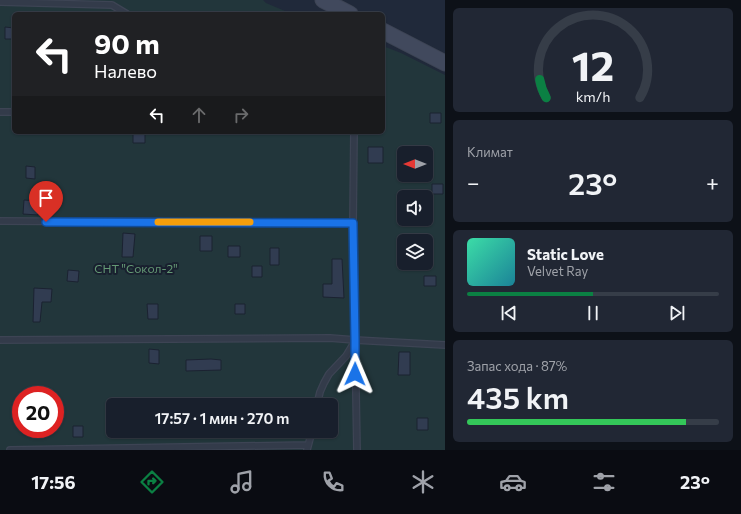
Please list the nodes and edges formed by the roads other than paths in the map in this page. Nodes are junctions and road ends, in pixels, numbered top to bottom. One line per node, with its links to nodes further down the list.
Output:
1 (323, 0): 4 (street)
2 (0, 2): 3 (lane)
3 (124, 12)
4 (346, 12)
5 (385, 32): 6 (street)
6 (445, 63)
7 (0, 112): 8 (lane)
8 (12, 112)
9 (354, 134): 11 (lane)
10 (0, 221): 11 (lane)
11 (353, 223): 13 (lane)
12 (0, 340): 13 (lane)
13 (355, 340): 14 (lane); 15 (lane); 18 (lane)
14 (445, 345)
15 (319, 398)
16 (307, 447): 17 (lane)
17 (10, 450)
18 (357, 450)

